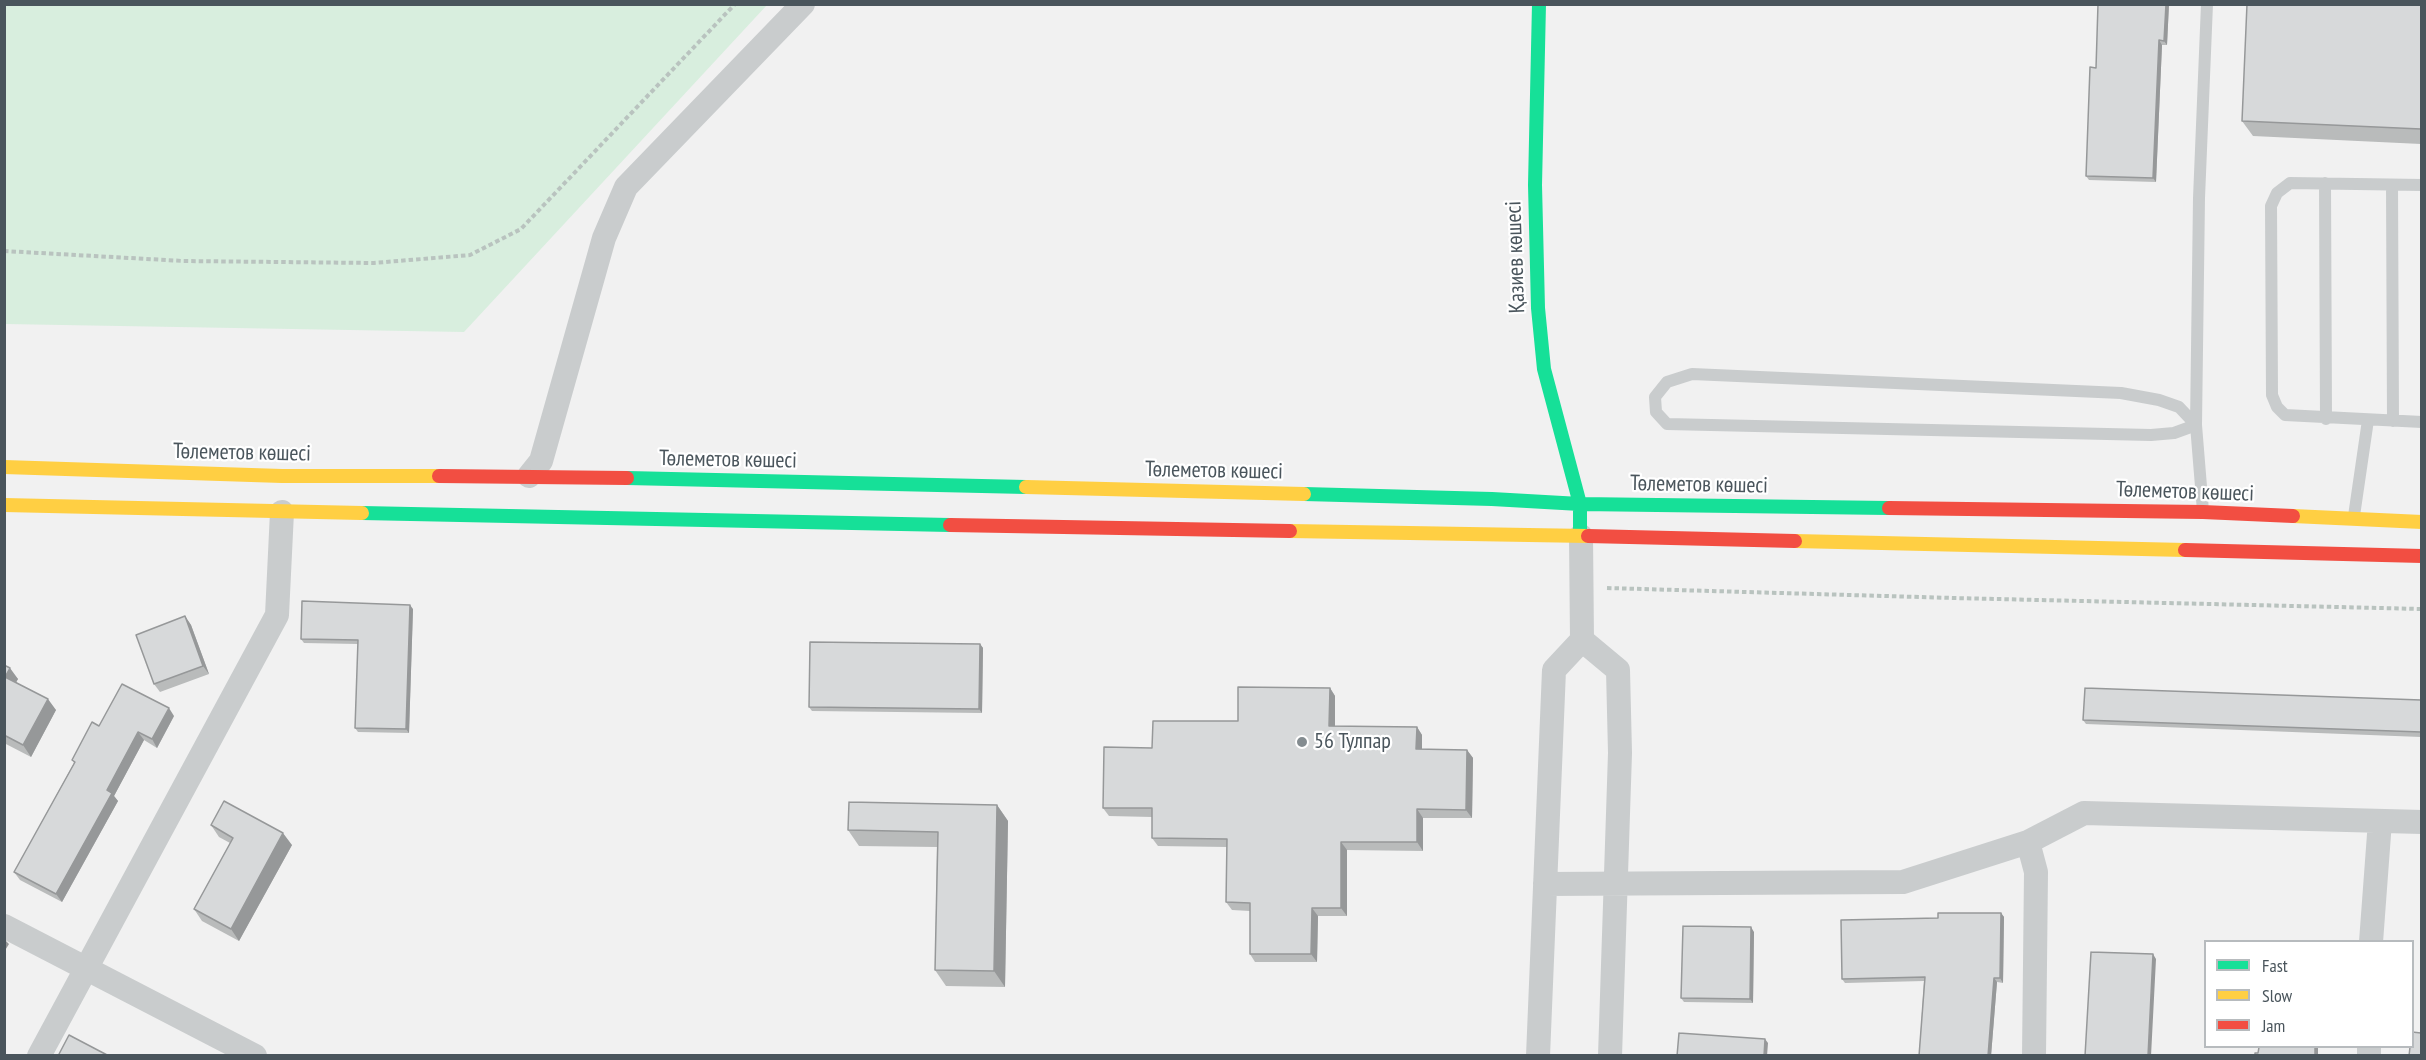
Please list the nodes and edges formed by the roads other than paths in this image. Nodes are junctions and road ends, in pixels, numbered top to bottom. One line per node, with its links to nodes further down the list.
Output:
1 (803, 4): 13 (street)
2 (1539, 4): 14 (main road, Қазиев көшесі)
3 (2207, 4): 11 (lane)
4 (2325, 183): 5 (lane); 7 (lane); 7 (lane)
5 (2391, 184): 6 (lane); 9 (lane)
6 (2421, 185)
7 (2326, 418): 8 (lane)
8 (2368, 420): 9 (lane); 18 (lane)
9 (2393, 421): 10 (lane)
10 (2421, 422)
11 (2196, 425): 11 (lane); 17 (lane)
12 (4, 467): 13 (main road, Төлеметов көшесі)
13 (529, 476): 14 (main road, Төлеметов көшесі)
14 (1580, 504): 17 (main road, Төлеметов көшесі); 20 (main road, Қазиев көшесі)
15 (4, 505): 16 (main road)
16 (282, 512): 20 (main road); 30 (street)
17 (2203, 512): 18 (main road, Төлеметов көшесі)
18 (2354, 520): 19 (main road, Төлеметов көшесі)
19 (2421, 522)
20 (1581, 536): 21 (main road); 22 (street)
21 (2421, 556)
22 (1582, 640): 26 (street); 27 (street)
23 (2380, 821): 24 (street); 25 (street); 29 (street)
24 (2421, 822)
25 (2028, 842): 27 (street); 35 (street)
26 (1545, 884): 27 (street); 33 (street)
27 (1616, 885): 34 (street)
28 (4, 926): 30 (street)
29 (2371, 940)
30 (86, 968): 31 (street); 32 (street)
31 (39, 1056)
32 (255, 1056)
33 (1538, 1056)
34 (1610, 1056)
35 (2034, 1056)

